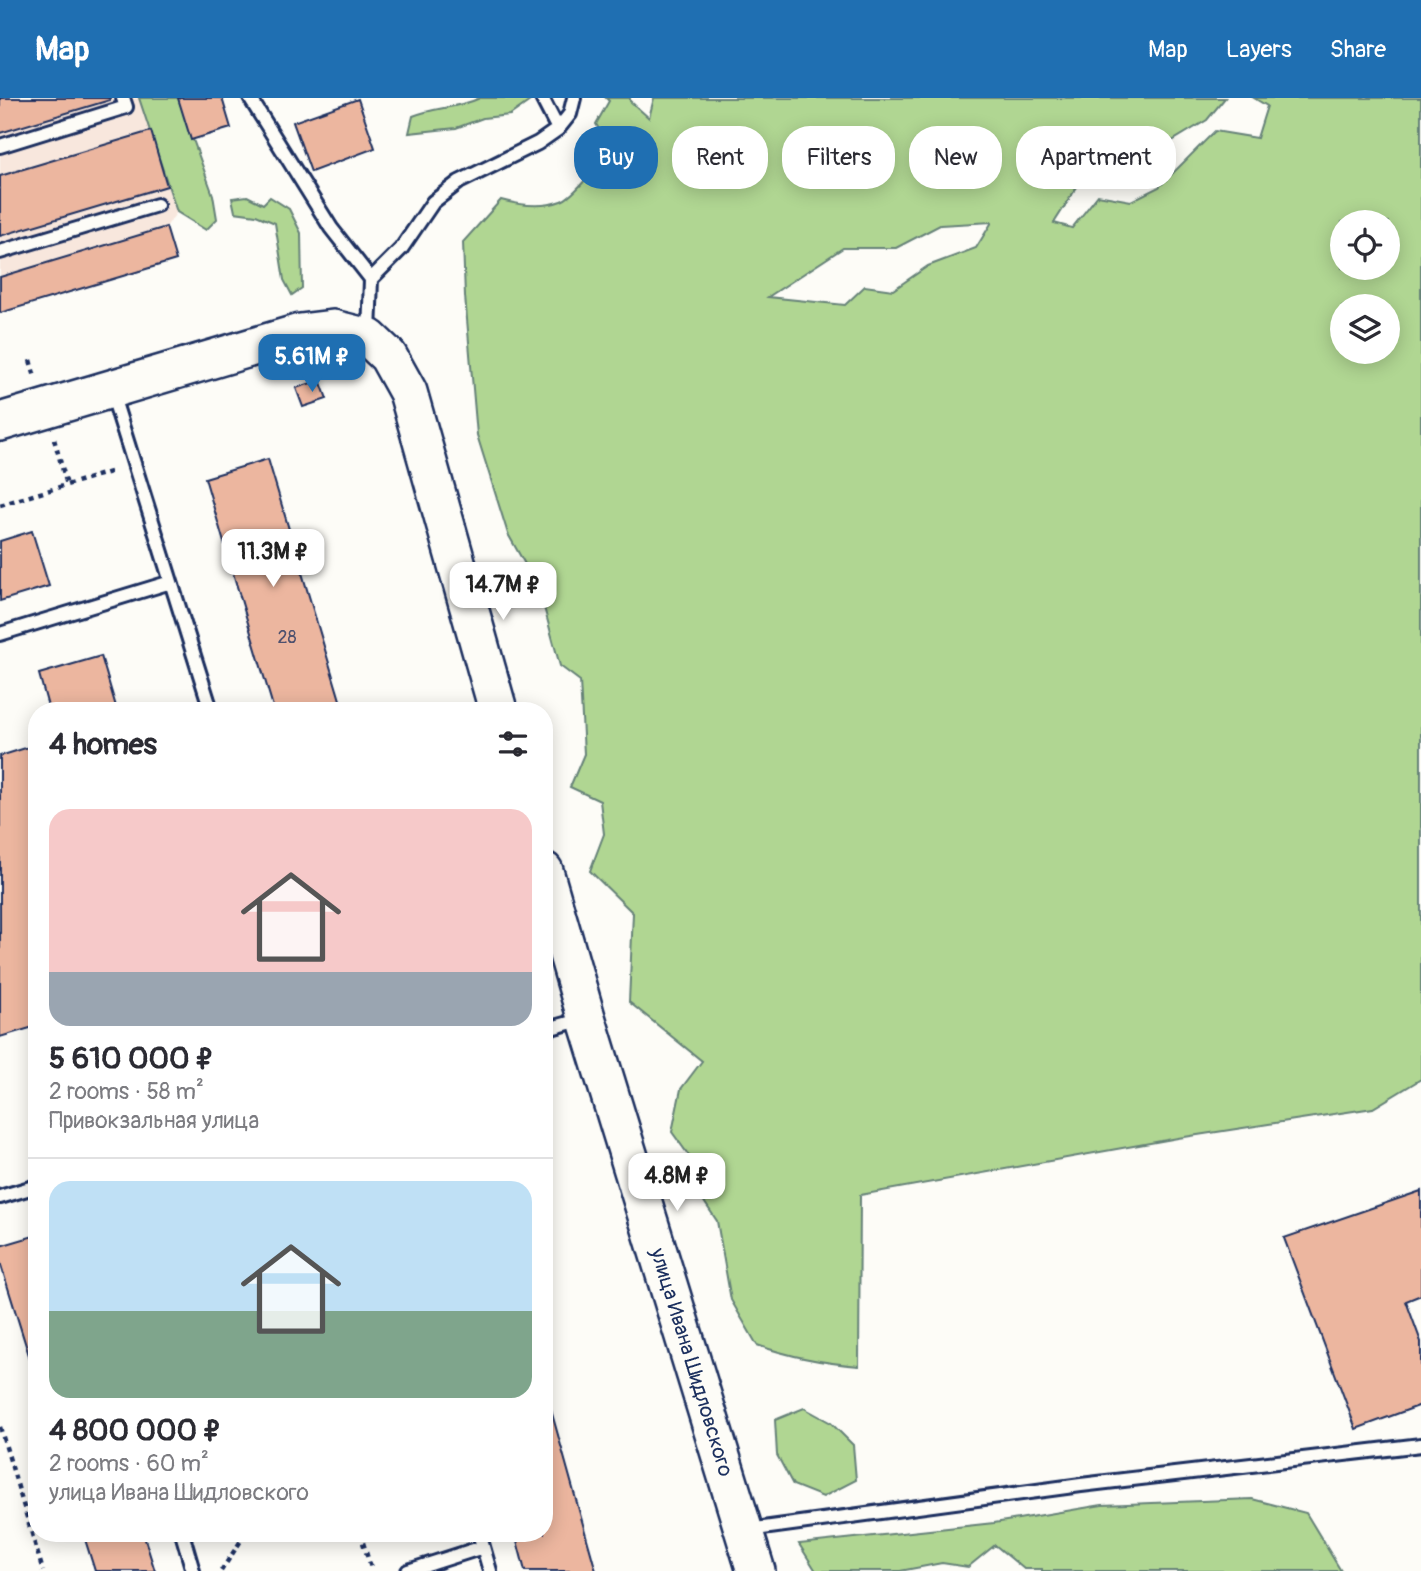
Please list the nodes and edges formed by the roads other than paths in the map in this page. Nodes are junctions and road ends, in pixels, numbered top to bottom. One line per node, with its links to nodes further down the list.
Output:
1 (123, 98): 6 (lane)
2 (250, 98): 9 (lane)
3 (542, 98): 5 (lane)
4 (574, 98): 5 (lane)
5 (558, 130): 9 (lane)
6 (0, 146)
7 (157, 205): 8 (lane)
8 (0, 252)
9 (371, 279): 10 (lane)
10 (369, 338): 11 (street); 16 (street)
11 (111, 389): 12 (street); 13 (lane)
12 (0, 422)
13 (171, 582): 14 (lane); 15 (lane)
14 (0, 634)
15 (208, 702)
16 (496, 702)
17 (553, 902): 18 (street, улица Ивана Шидловского)
18 (586, 1017): 19 (lane); 23 (street, улица Ивана Шидловского)
19 (553, 1027)
20 (28, 1189): 21 (lane)
21 (0, 1197)
22 (1421, 1445): 23 (lane)
23 (744, 1530): 30 (street, улица Ивана Шидловского)
24 (185, 1542): 27 (lane)
25 (482, 1542): 26 (lane)
26 (483, 1547): 28 (lane); 29 (lane)
27 (193, 1571)
28 (408, 1571)
29 (490, 1571)
30 (756, 1571)

